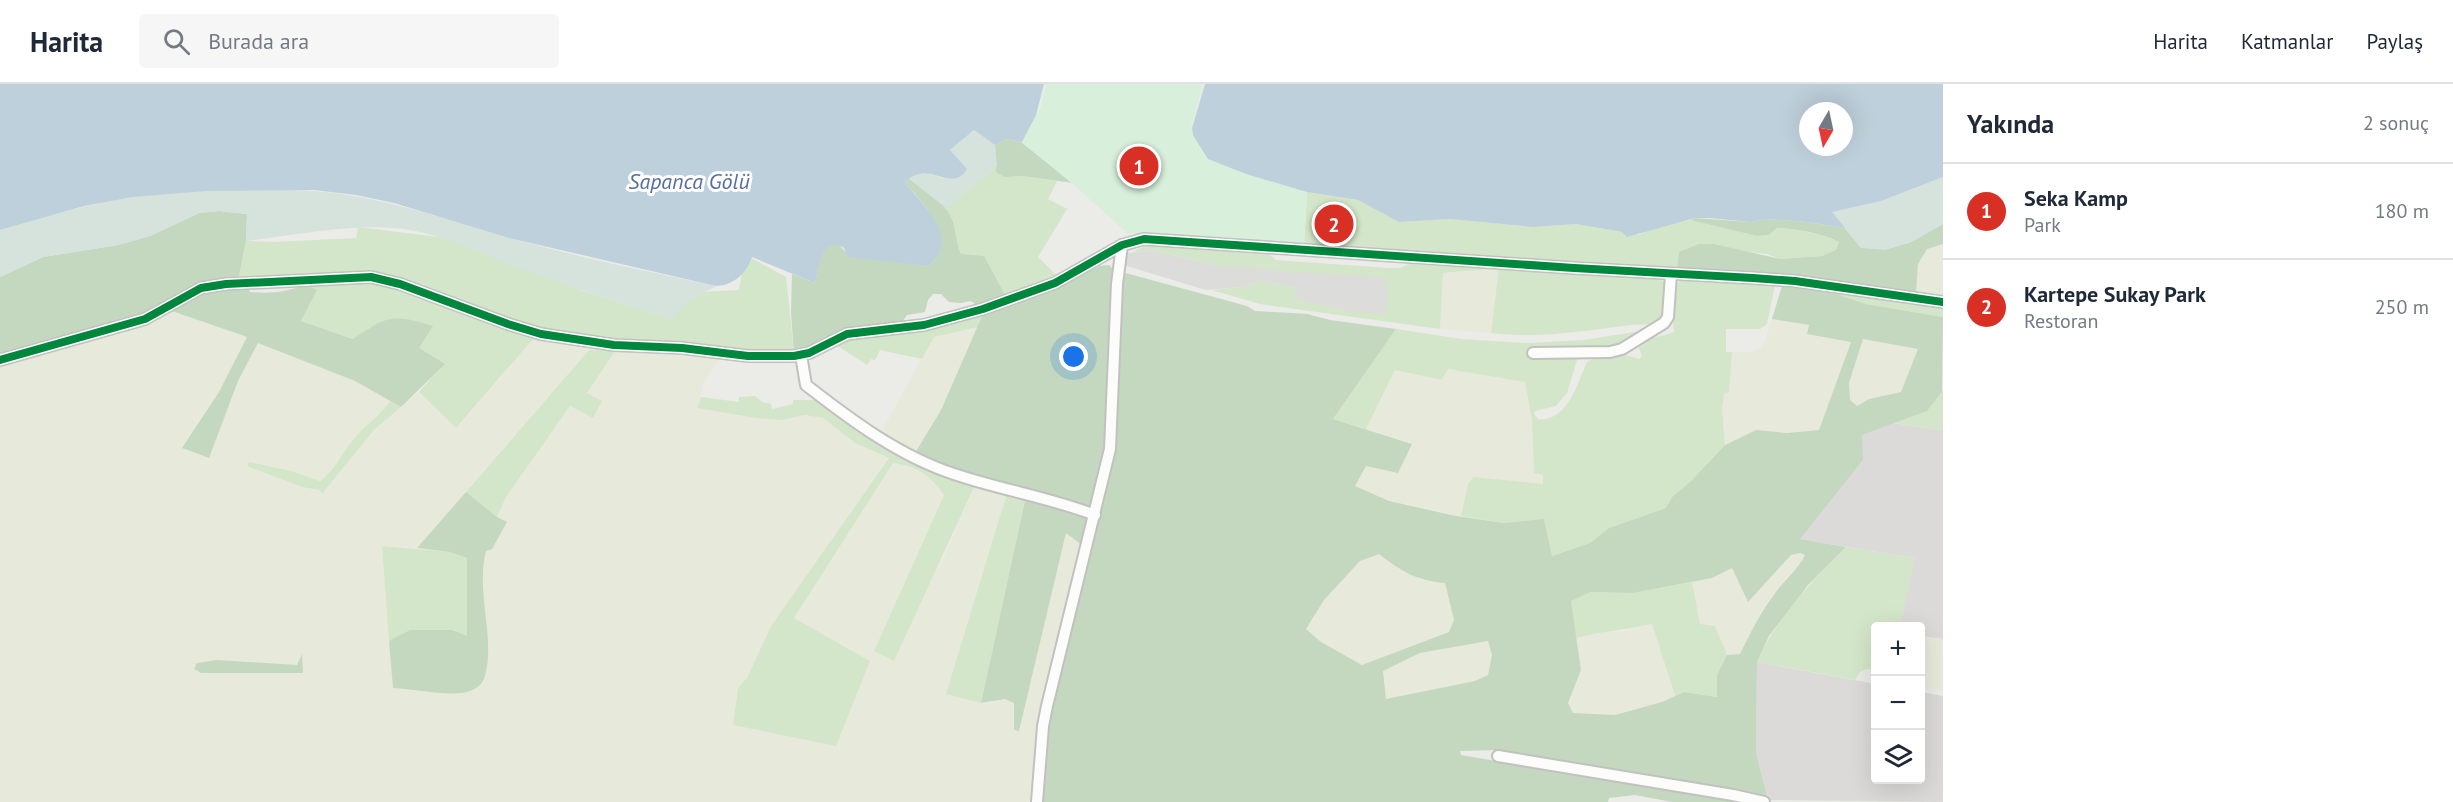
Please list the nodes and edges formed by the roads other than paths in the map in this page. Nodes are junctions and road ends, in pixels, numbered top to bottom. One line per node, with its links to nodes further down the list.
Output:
1 (1122, 245): 2 (street); 5 (street); 7 (street)
2 (1671, 274): 3 (street); 4 (street)
3 (1943, 302)
4 (1533, 353)
5 (801, 355): 6 (street); 7 (street)
6 (0, 360)
7 (1095, 515): 9 (street)
8 (1498, 756): 10 (street)
9 (1036, 802)
10 (1764, 802)

